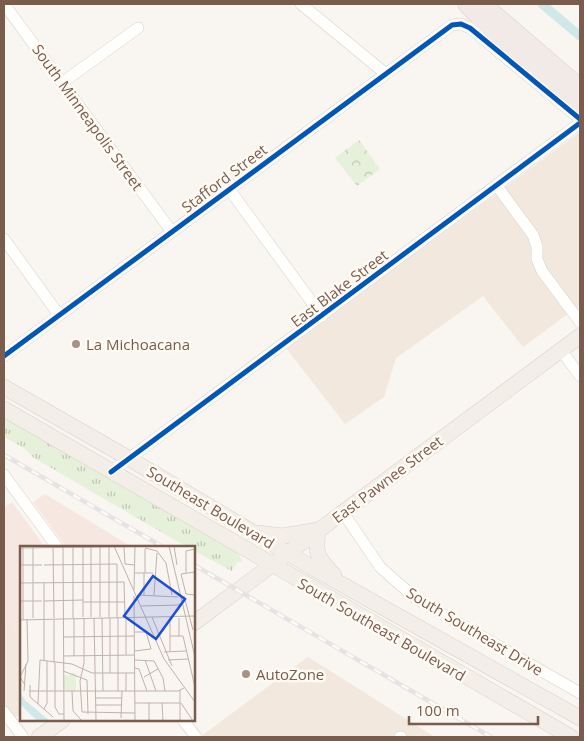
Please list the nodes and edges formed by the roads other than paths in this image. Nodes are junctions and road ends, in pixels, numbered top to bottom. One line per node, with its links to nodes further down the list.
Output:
1 (4, 4): 7 (street, South Minneapolis Street)
2 (301, 4): 6 (street)
3 (467, 4): 9 (highway)
4 (482, 4): 8 (highway)
5 (138, 28): 7 (street)
6 (386, 74): 10 (street, Stafford Street); 12 (street, Stafford Street)
7 (63, 82): 13 (street, South Minneapolis Street)
8 (580, 88)
9 (580, 106)
10 (580, 121): 11 (street, East Blake Street)
11 (497, 186): 16 (street, East Blake Street); 17 (street)
12 (229, 189): 13 (street, Stafford Street); 16 (street)
13 (172, 232): 15 (street, Stafford Street)
14 (4, 239): 15 (street)
15 (59, 315): 20 (street, Stafford Street)
16 (322, 316): 24 (street, East Blake Street)
17 (580, 322)
18 (580, 336): 19 (main road, East Pawnee Street)
19 (561, 350): 21 (street); 27 (main road, East Pawnee Street)
20 (4, 356)
21 (580, 376)
22 (4, 386): 24 (main road, Southeast Boulevard)
23 (4, 409): 25 (main road, Southeast Boulevard)
24 (130, 458): 25 (street, East Blake Street); 29 (main road, Southeast Boulevard)
25 (111, 472): 32 (main road, Southeast Boulevard)
26 (4, 475): 30 (street)
27 (342, 512): 28 (main road, East Pawnee Street); 35 (street, South Southeast Drive)
28 (318, 530): 29 (main road); 31 (main road, East Pawnee Street); 33 (main road)
29 (254, 532): 31 (main road, Southeast Boulevard)
30 (56, 546)
31 (288, 553): 32 (main road, East Pawnee Street); 33 (main road, South Southeast Boulevard)
32 (272, 564): 34 (main road, East Pawnee Street); 43 (main road, South Southeast Boulevard)
33 (342, 584): 37 (main road, South Southeast Boulevard)
34 (195, 622)
35 (580, 693)
36 (4, 712): 40 (street)
37 (580, 718)
38 (62, 721): 41 (main road)
39 (184, 721): 42 (street)
40 (22, 737)
41 (41, 737)
42 (196, 737)
43 (571, 737)

